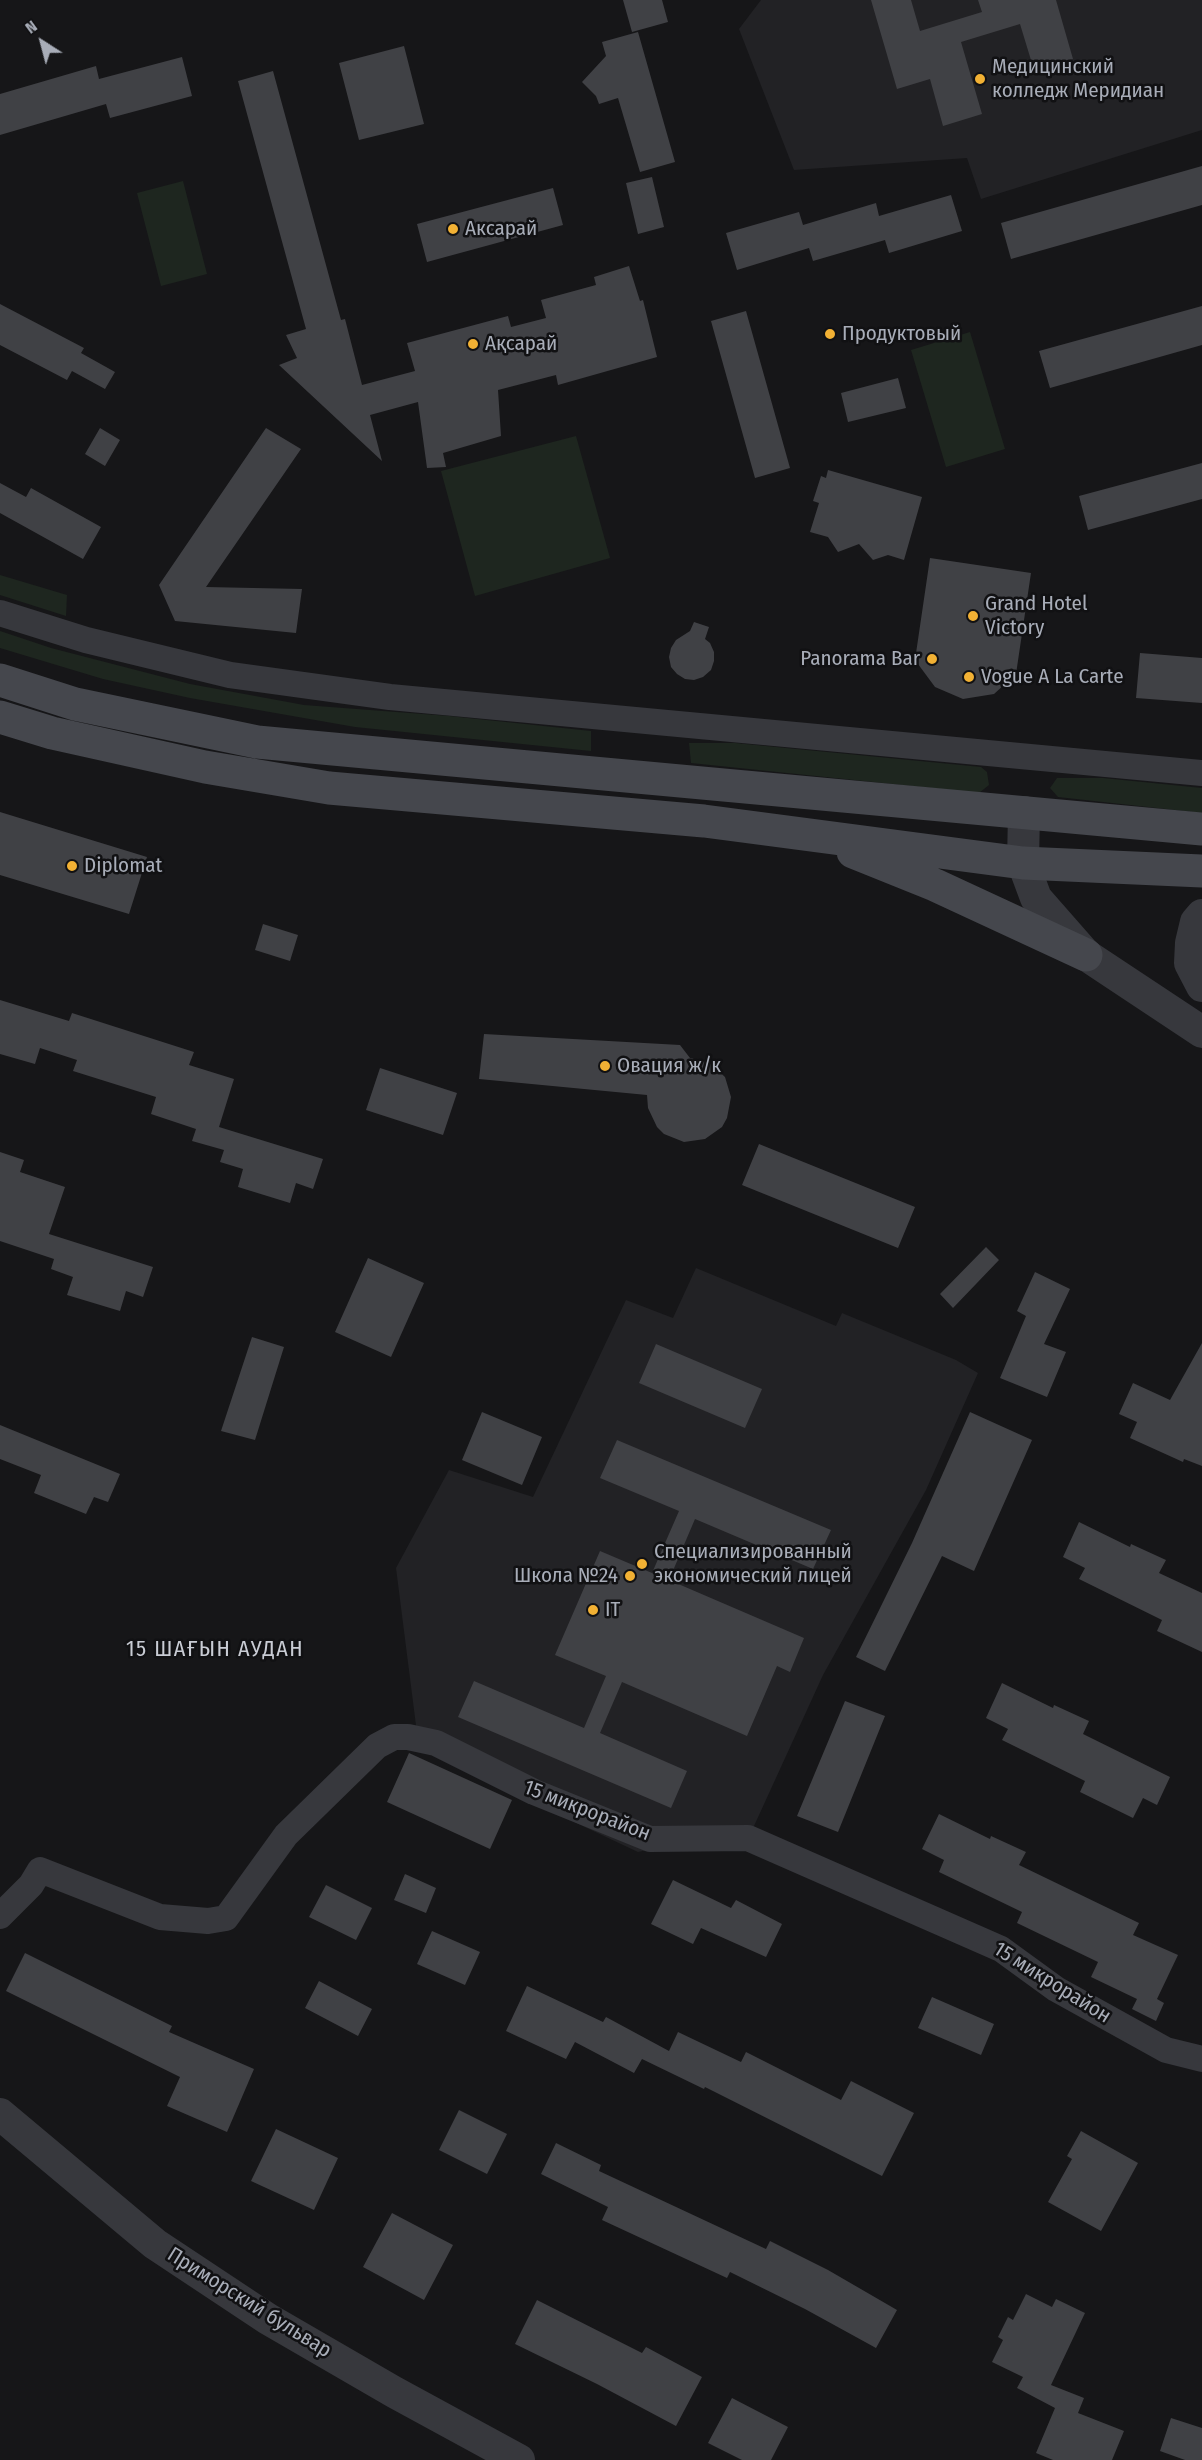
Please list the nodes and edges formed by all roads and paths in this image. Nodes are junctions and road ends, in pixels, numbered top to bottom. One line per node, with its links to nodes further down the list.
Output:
1 (0, 613): 4 (street)
2 (0, 680): 5 (main road)
3 (0, 717): 7 (main road)
4 (1202, 773)
5 (1024, 812): 6 (main road); 8 (street)
6 (1202, 829)
7 (804, 833): 8 (main road); 11 (main road)
8 (1023, 863): 9 (main road); 11 (street)
9 (1202, 871)
10 (1202, 915): 12 (street)
11 (1086, 955): 13 (street)
12 (1202, 986)
13 (1202, 1032)
14 (0, 1916): 15 (street, 15 микрорайон)
15 (1202, 2059)
16 (0, 2114): 17 (street, Приморский бульвар)
17 (519, 2460)

